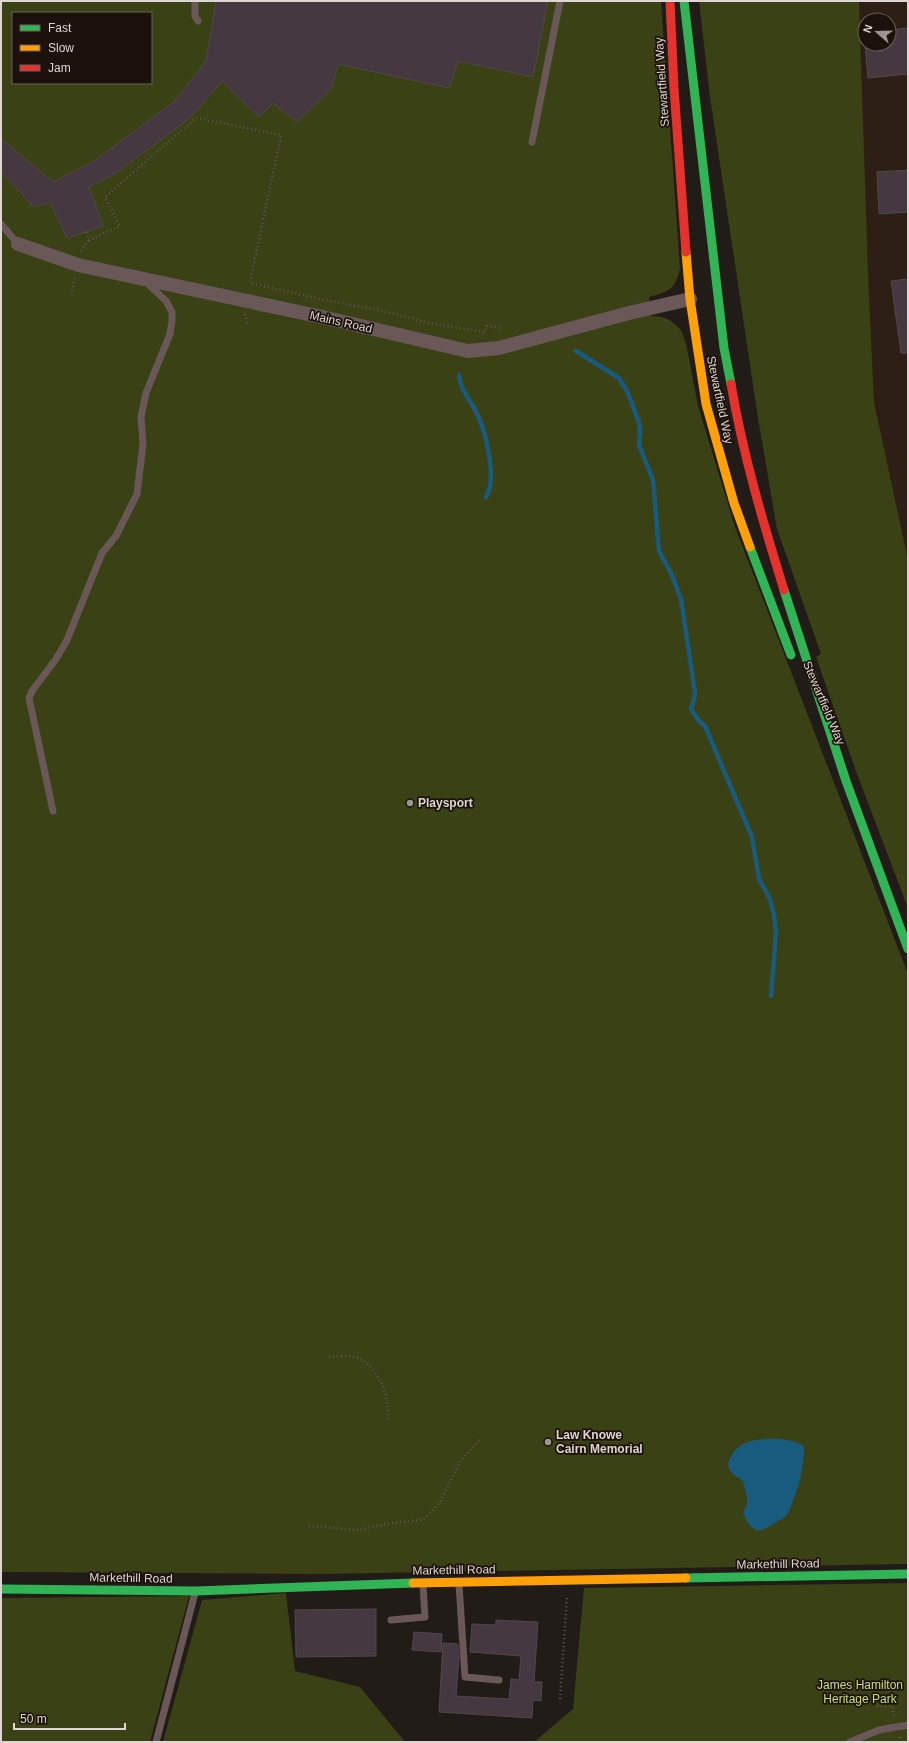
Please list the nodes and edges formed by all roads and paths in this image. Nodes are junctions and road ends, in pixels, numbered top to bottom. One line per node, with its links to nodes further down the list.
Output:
1 (195, 1): 5 (lane)
2 (560, 1): 6 (lane)
3 (670, 1): 11 (street, Stewartfield Way)
4 (684, 1): 15 (street, Stewartfield Way)
5 (198, 21)
6 (532, 142)
7 (1, 224): 9 (lane, Mains Road)
8 (86, 232): 12 (path)
9 (18, 244): 10 (street, Mains Road)
10 (143, 279): 11 (street, Mains Road); 16 (lane)
11 (690, 299): 13 (street, Stewartfield Way)
12 (500, 328)
13 (794, 663)
14 (812, 707): 15 (street, Stewartfield Way)
15 (846, 781): 17 (street, Stewartfield Way)
16 (53, 811)
17 (908, 949)
18 (330, 1357): 19 (path)
19 (388, 1420)
20 (480, 1439): 21 (path)
21 (309, 1526)
22 (908, 1574): 23 (street, Markethill Road)
23 (568, 1581): 24 (street, Markethill Road); 30 (path)
24 (458, 1582): 25 (street, Markethill Road); 29 (lane)
25 (422, 1583): 27 (street, Markethill Road); 28 (lane)
26 (1, 1589): 27 (street, Markethill Road)
27 (196, 1590): 32 (lane)
28 (391, 1620)
29 (499, 1680)
30 (560, 1699)
31 (908, 1725): 33 (lane)
32 (156, 1742)
33 (850, 1742)

